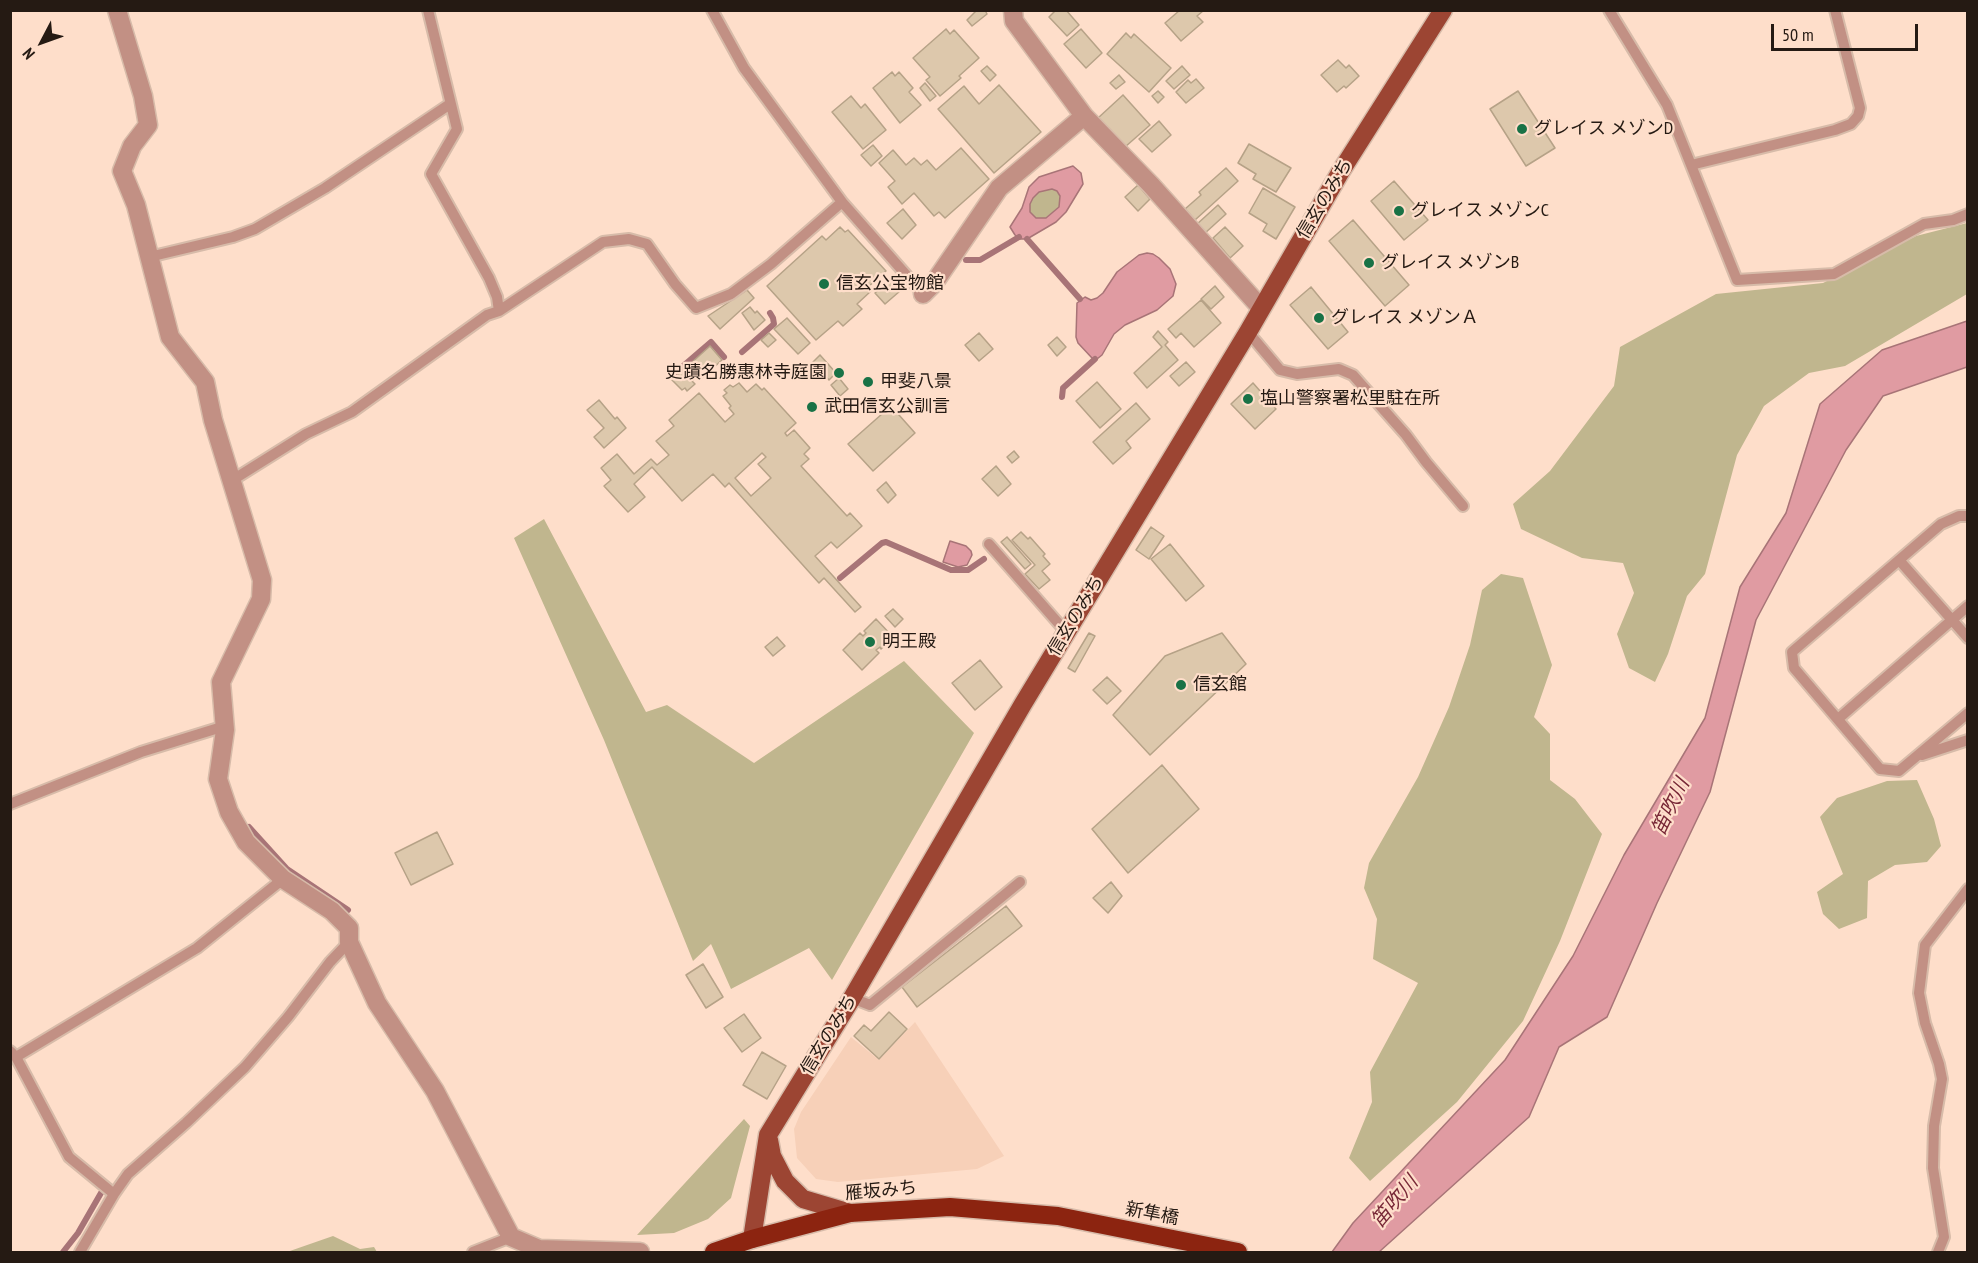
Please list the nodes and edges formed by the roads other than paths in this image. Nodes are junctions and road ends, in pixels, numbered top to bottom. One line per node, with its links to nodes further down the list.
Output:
1 (117, 10): 13 (street)
2 (428, 10): 8 (lane)
3 (712, 10): 11 (lane)
4 (1013, 10): 9 (street)
5 (1443, 10): 15 (main road, 信玄のみち)
6 (1609, 10): 10 (lane)
7 (1835, 10): 10 (lane)
8 (450, 104): 13 (lane); 16 (lane)
9 (1083, 116): 14 (street); 15 (street)
10 (1691, 165): 12 (lane)
11 (842, 202): 14 (lane); 16 (lane)
12 (1968, 214)
13 (149, 257): 18 (street)
14 (923, 294)
15 (1261, 308): 17 (main road, 信玄のみち)
16 (499, 311): 18 (lane)
17 (1248, 332): 19 (lane); 25 (main road, 信玄のみち)
18 (231, 481): 29 (street)
19 (1463, 506)
20 (1968, 516): 22 (lane)
21 (989, 544): 25 (lane)
22 (1899, 560): 24 (lane); 28 (lane)
23 (1968, 606): 24 (lane)
24 (1952, 620): 26 (lane); 28 (lane)
25 (1066, 632): 37 (main road, 信玄のみち)
26 (1968, 638)
27 (1968, 713): 31 (lane)
28 (1838, 719): 31 (lane)
29 (225, 726): 32 (lane); 33 (street)
30 (1968, 740): 31 (lane)
31 (1917, 757)
32 (10, 804)
33 (283, 879): 36 (street); 38 (lane)
34 (1020, 882): 37 (lane)
35 (1968, 889): 50 (lane)
36 (349, 942): 40 (lane); 43 (street)
37 (852, 998): 39 (main road, 信玄のみち)
38 (13, 1054): 40 (lane)
39 (768, 1136): 41 (main road); 44 (main road, 信玄のみち)
40 (114, 1194): 45 (lane)
41 (850, 1213): 42 (highway, 雁坂みち); 44 (highway, 雁坂みち)
42 (1058, 1216): 49 (highway, 新隼橋)
43 (511, 1237): 46 (lane); 47 (street)
44 (752, 1239): 48 (highway, 雁坂みち)
45 (80, 1252)
46 (473, 1252)
47 (640, 1252)
48 (714, 1252)
49 (1238, 1252)
50 (1938, 1252)

